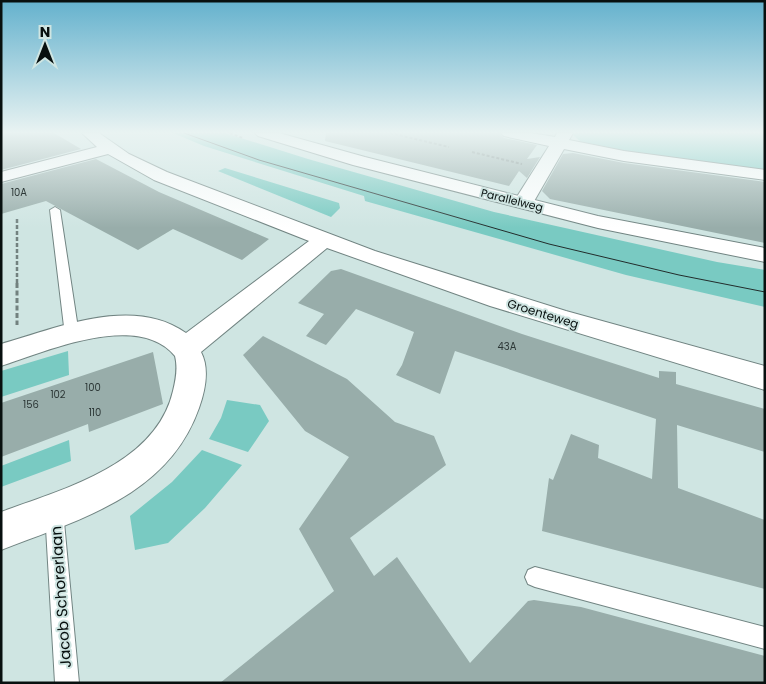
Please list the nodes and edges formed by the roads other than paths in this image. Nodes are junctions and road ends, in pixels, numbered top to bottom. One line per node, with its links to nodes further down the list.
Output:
1 (48, 165): 7 (street)
2 (140, 165): 10 (street, Groenteweg)
3 (373, 165): 8 (street, Parallelweg)
4 (546, 165): 8 (street)
5 (690, 165): 6 (street)
6 (765, 175)
7 (1, 177)
8 (523, 203): 11 (street, Parallelweg)
9 (55, 210): 12 (lane)
10 (323, 241): 13 (street); 15 (street, Groenteweg)
11 (765, 255)
12 (72, 335): 13 (street); 14 (street)
13 (187, 348): 16 (street, Jacob Schorerlaan)
14 (9, 353)
15 (765, 378)
16 (54, 510): 17 (street, Jacob Schorerlaan); 20 (lane, Jacob Schorerlaan)
17 (1, 530)
18 (535, 577): 19 (lane)
19 (765, 638)
20 (67, 683)

